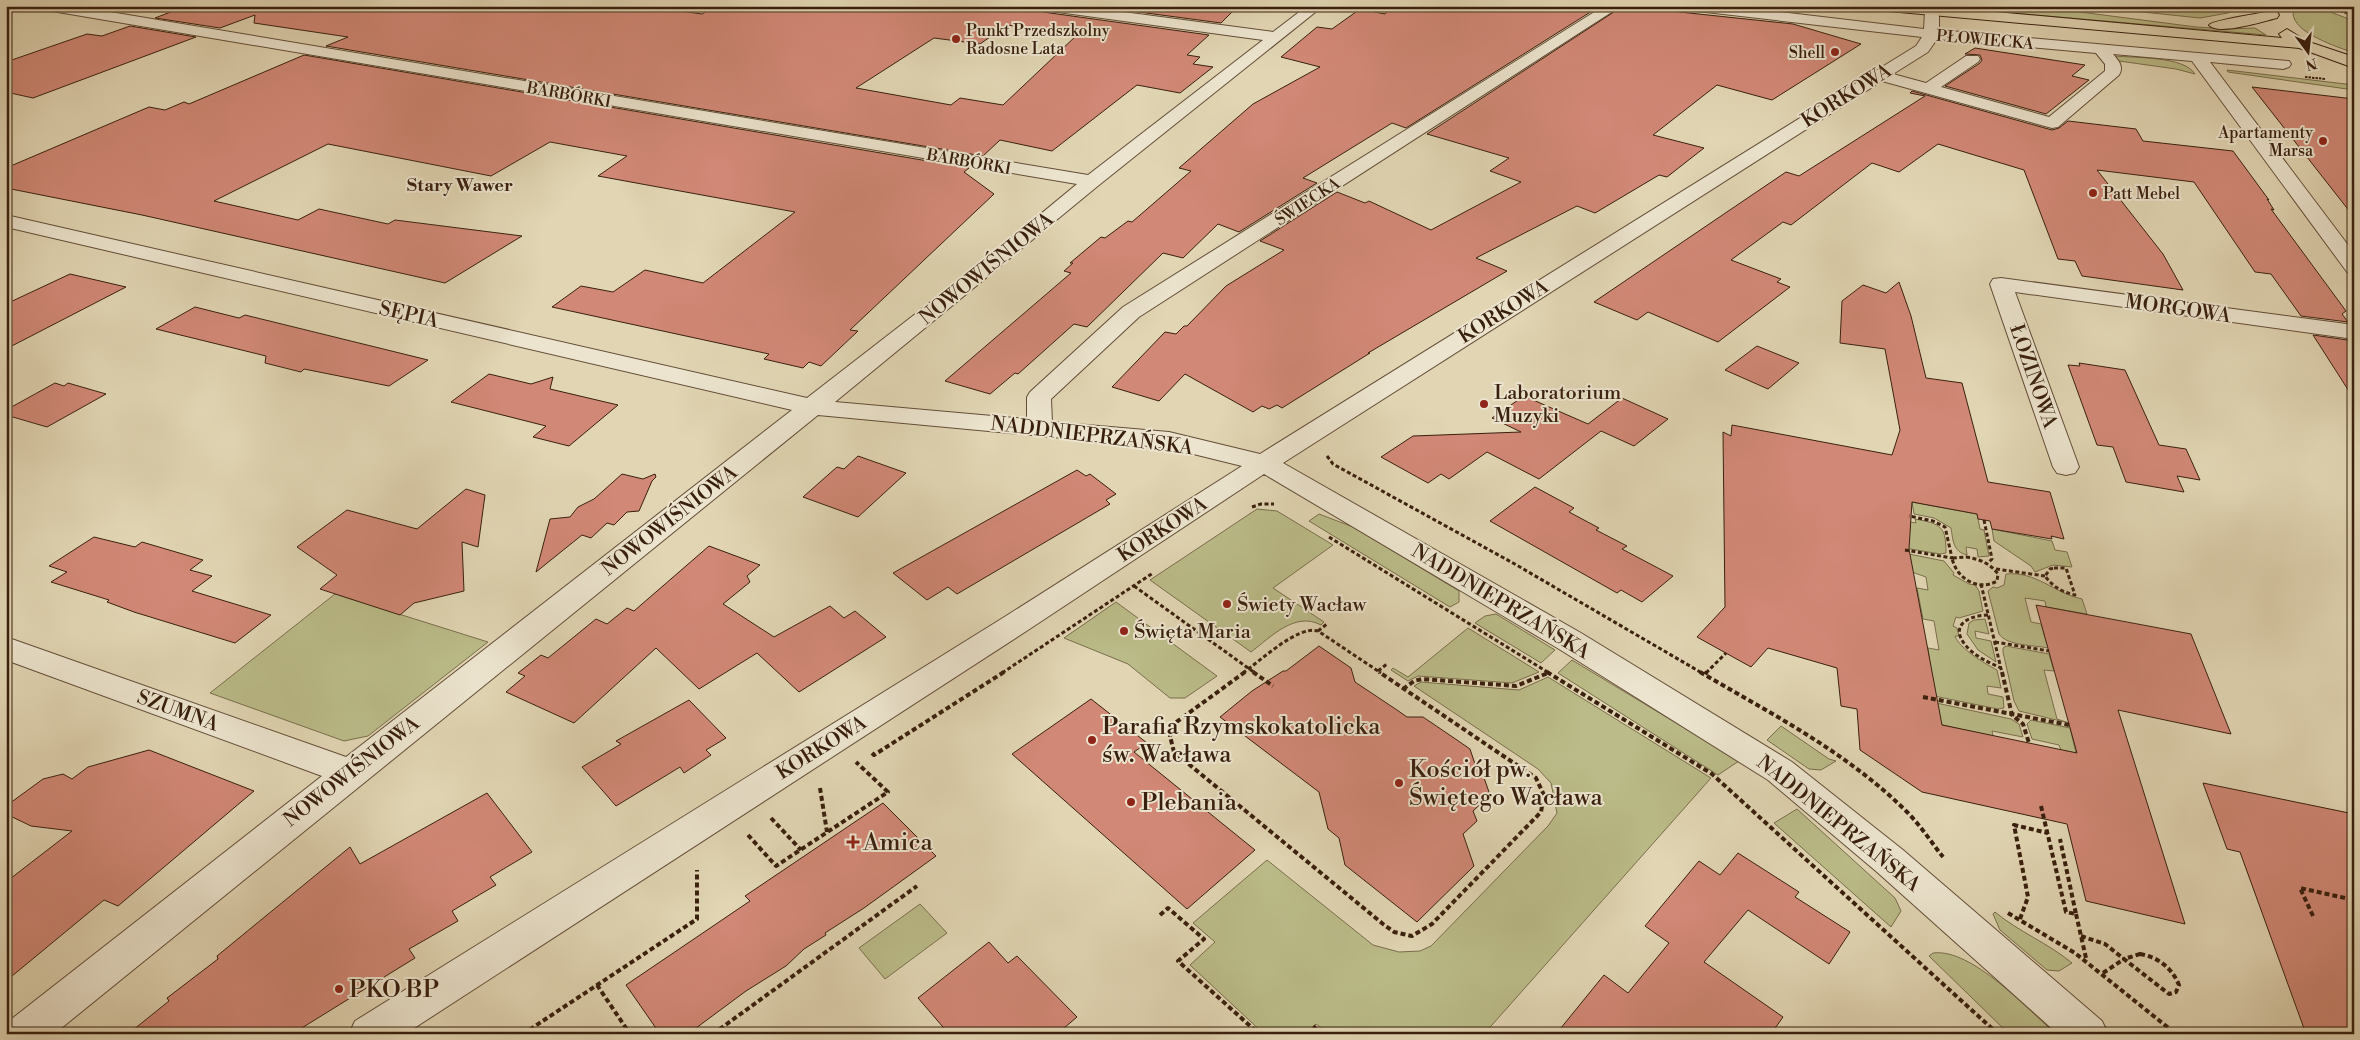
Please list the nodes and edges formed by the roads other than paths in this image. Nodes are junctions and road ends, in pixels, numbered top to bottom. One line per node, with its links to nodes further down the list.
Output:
1 (46, 6): 20 (street, BARBÓRKI)
2 (1043, 6): 11 (street)
3 (1316, 6): 11 (street, NOWOWIŚNIOWA)
4 (1614, 6): 26 (street, ŚWIECKA)
5 (1688, 6): 10 (street, PŁOWIECKA)
6 (1877, 6): 9 (main road, PŁOWIECKA)
7 (2066, 8): 8 (main road)
8 (2273, 11): 12 (main road)
9 (1932, 12): 10 (street); 12 (main road, PŁOWIECKA)
10 (1932, 34): 13 (street, PŁOWIECKA); 18 (street, KORKOWA)
11 (1276, 37): 20 (street, NOWOWIŚNIOWA)
12 (2301, 44): 17 (main road)
13 (2101, 49): 14 (street, PŁOWIECKA); 19 (street)
14 (2198, 58): 16 (street, PŁOWIECKA); 22 (street)
15 (1972, 59): 19 (street)
16 (2283, 64)
17 (2354, 64)
18 (1877, 75): 19 (street); 27 (street, KORKOWA)
19 (1928, 89)
20 (1092, 182): 25 (street, NOWOWIŚNIOWA)
21 (6, 220): 25 (street, SĘPIA)
22 (2354, 268)
23 (2001, 284): 24 (street, MORGOWA); 28 (street, ŁOZINOWA)
24 (2354, 332)
25 (812, 407): 26 (street, NADDNIEPRZAŃSKA); 30 (street, NOWOWIŚNIOWA)
26 (1039, 428): 27 (street, NADDNIEPRZAŃSKA)
27 (1264, 462): 32 (street, KORKOWA); 33 (street, NADDNIEPRZAŃSKA)
28 (2066, 467)
29 (6, 648): 30 (street, SZUMNA)
30 (349, 772): 31 (street, NOWOWIŚNIOWA)
31 (23, 1034)
32 (369, 1034)
33 (2088, 1034)

